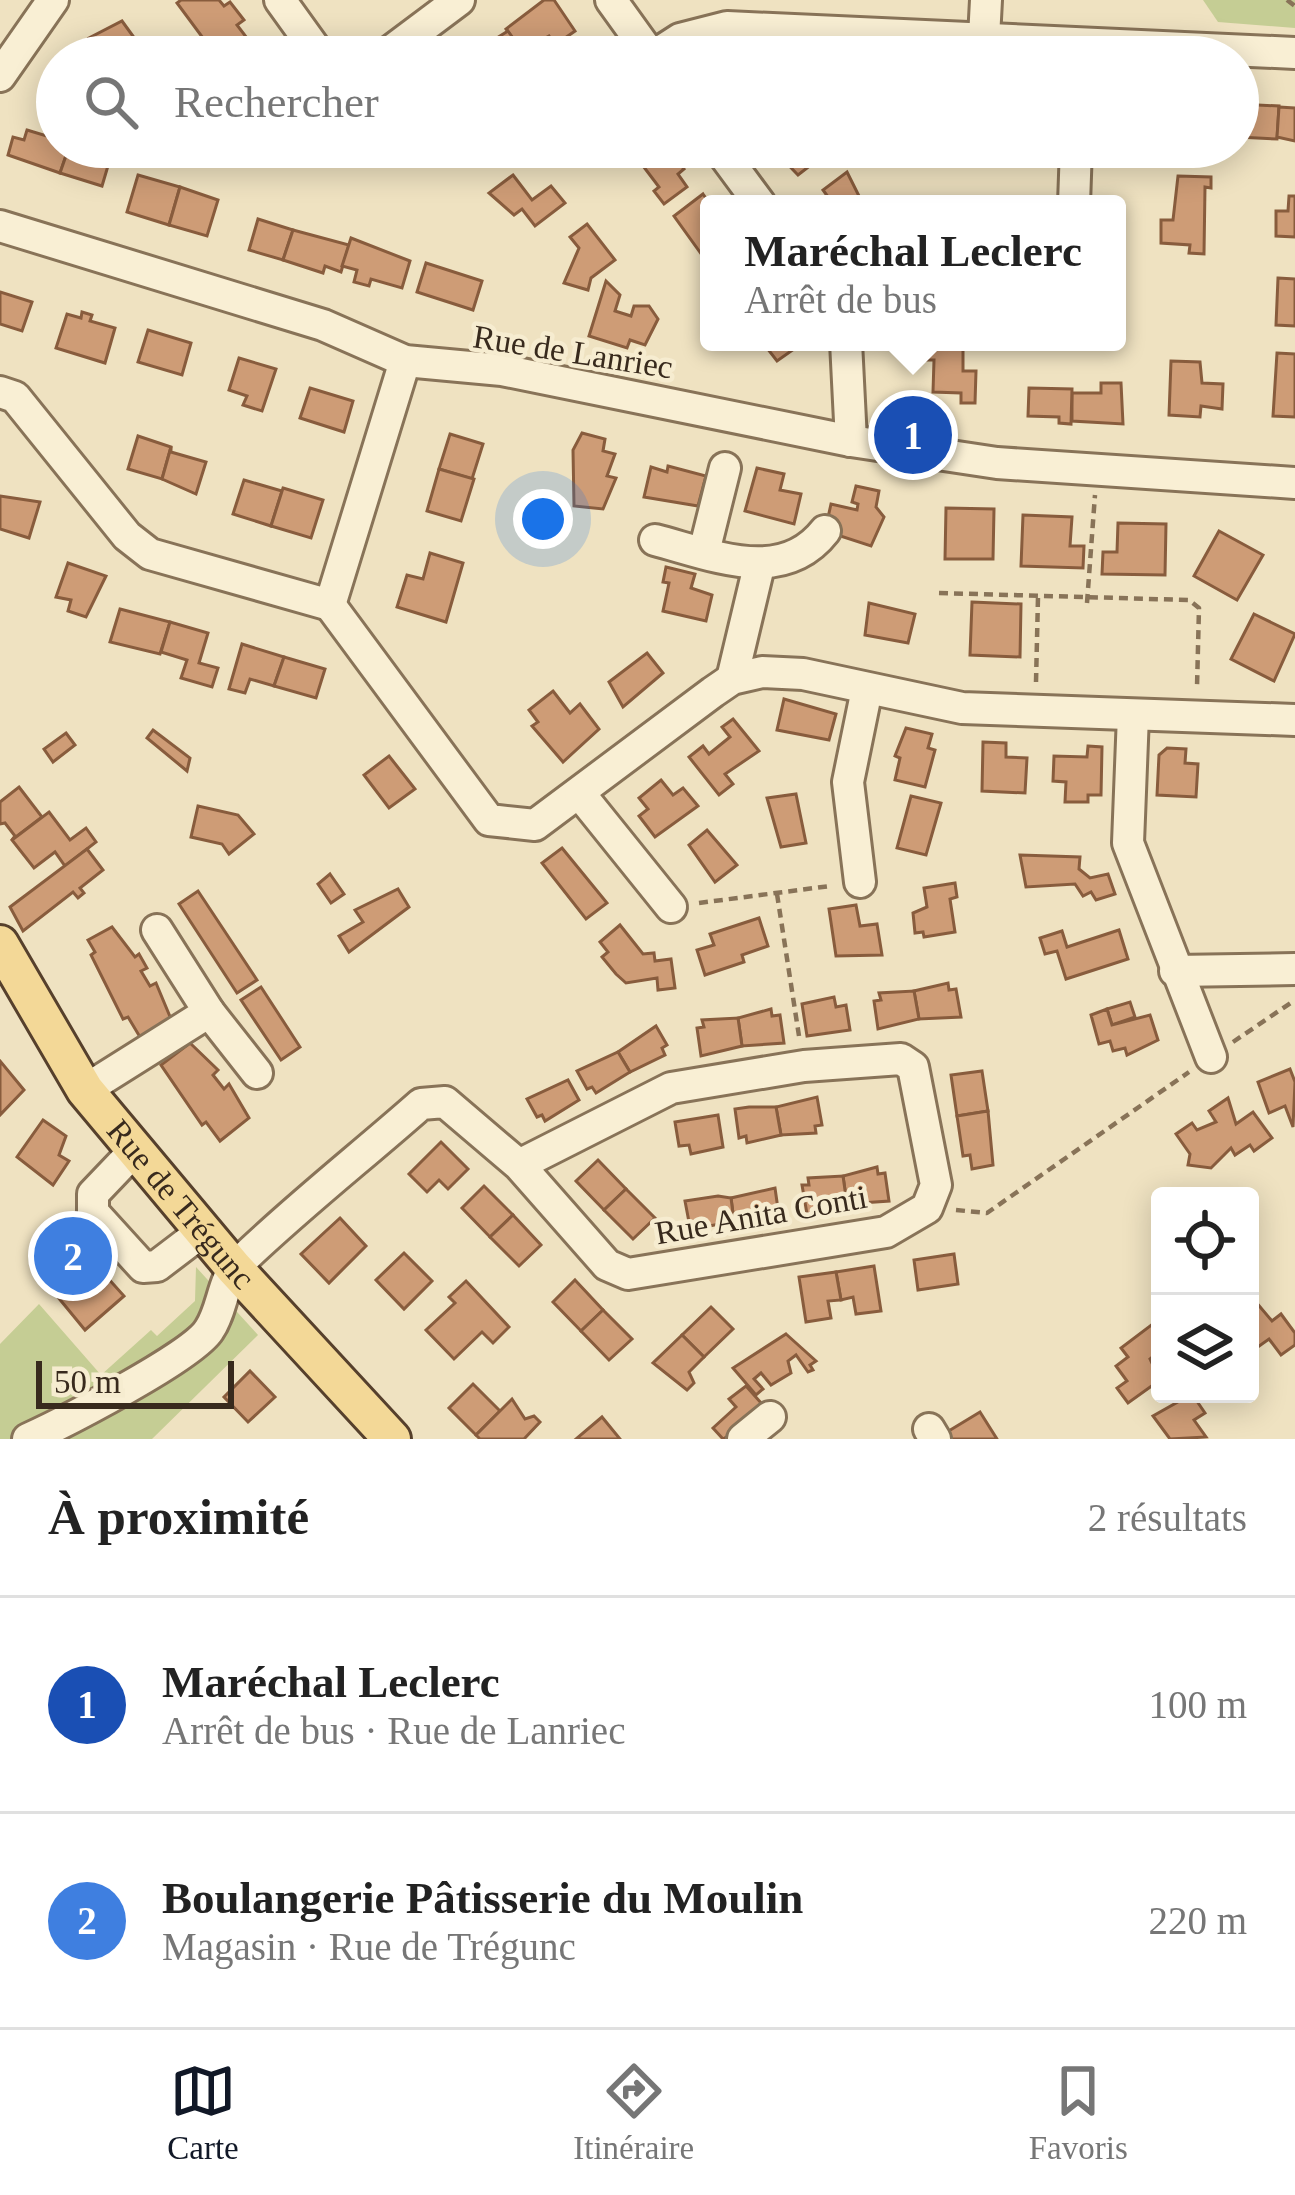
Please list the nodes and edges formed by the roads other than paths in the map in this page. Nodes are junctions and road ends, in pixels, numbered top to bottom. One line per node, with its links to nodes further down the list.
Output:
1 (53, 0): 14 (street)
2 (280, 0): 6 (street)
3 (459, 0): 7 (street)
4 (610, 0): 8 (street)
5 (986, 0): 11 (street)
6 (306, 36)
7 (411, 36)
8 (637, 36)
9 (692, 36): 10 (street)
10 (937, 36)
11 (984, 36)
12 (1259, 52): 13 (street)
13 (1295, 53)
14 (1, 70)
15 (733, 168): 16 (street)
16 (753, 195)
17 (0, 226): 19 (street, Rue de Lanriec)
18 (846, 351): 21 (street)
19 (405, 362): 21 (street, Rue de Lanriec); 28 (street)
20 (0, 392): 28 (street)
21 (851, 441): 23 (street, Rue de Lanriec)
22 (725, 468): 26 (street)
23 (1295, 483)
24 (656, 540): 26 (street)
25 (816, 542): 27 (street)
26 (704, 553): 27 (street)
27 (760, 566): 29 (street)
28 (330, 605): 33 (street)
29 (732, 680): 30 (street); 33 (street)
30 (867, 689): 31 (street); 34 (street)
31 (1133, 716): 32 (street); 39 (street)
32 (1295, 720)
33 (580, 794): 35 (street)
34 (860, 882)
35 (671, 907)
36 (157, 930): 40 (street)
37 (0, 944): 43 (main road, Rue de Trégunc)
38 (1295, 969): 39 (street)
39 (1175, 971): 41 (street)
40 (209, 1012): 42 (street); 43 (street)
41 (1210, 1057)
42 (257, 1072)
43 (85, 1090): 44 (main road, Rue de Trégunc)
44 (135, 1150): 46 (main road, Rue de Trégunc); 46 (street)
45 (520, 1165): 45 (street, Rue Anita Conti); 47 (street, Rue Anita Conti)
46 (203, 1231): 47 (main road, Rue de Trégunc)
47 (234, 1268): 49 (street); 50 (main road, Rue de Trégunc)
48 (770, 1418): 51 (street)
49 (28, 1439)
50 (392, 1439)
51 (742, 1439)

